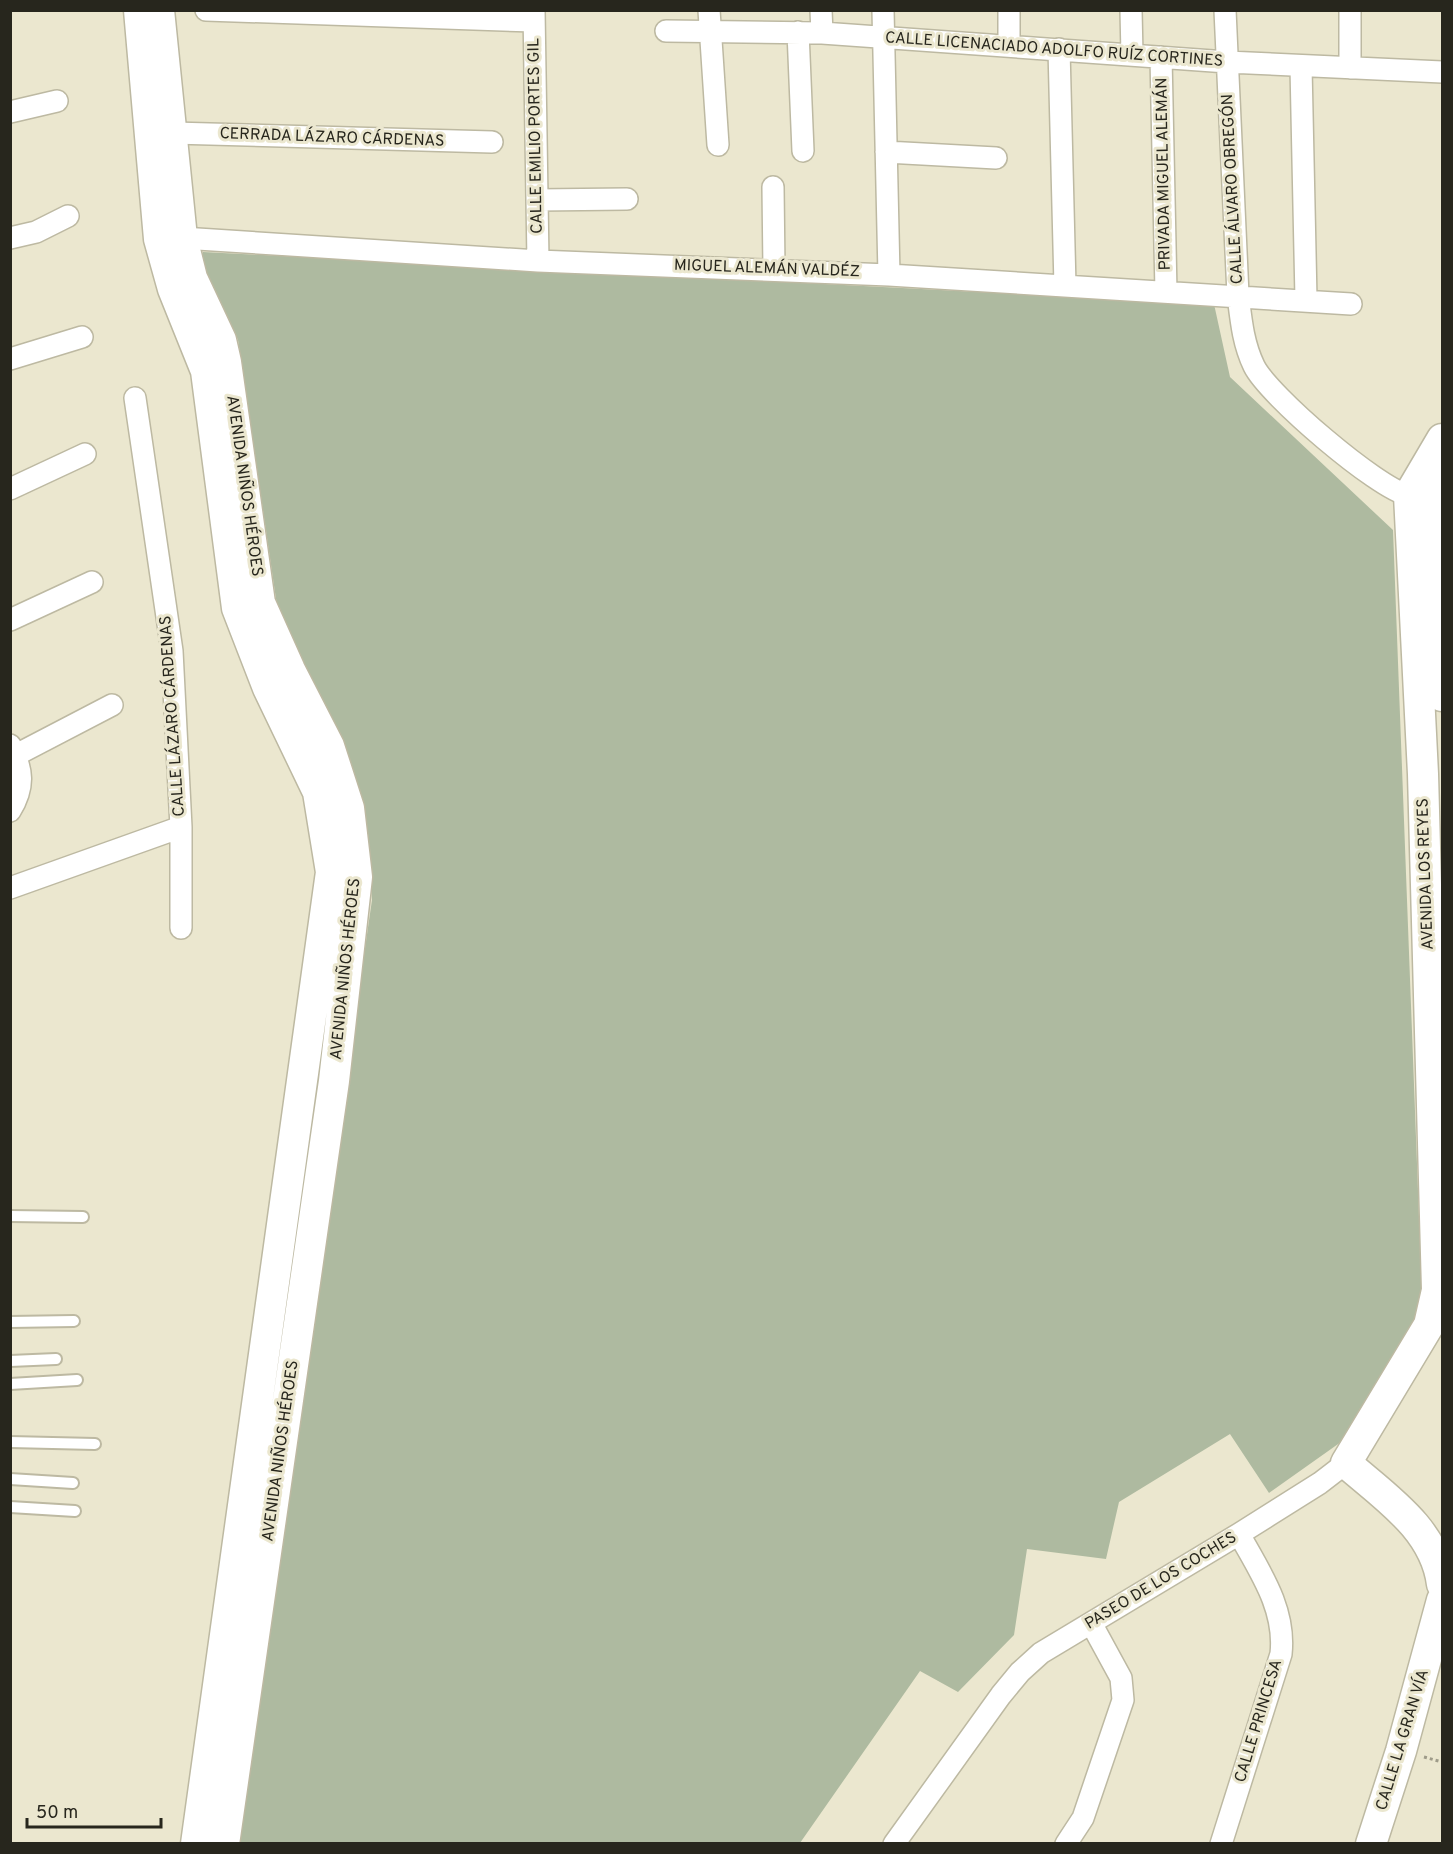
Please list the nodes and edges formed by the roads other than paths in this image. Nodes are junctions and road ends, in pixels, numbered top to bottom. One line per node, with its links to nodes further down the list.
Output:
1 (139, 10): 65 (main road, AVENIDA NIÑOS HÉROES)
2 (159, 10): 27 (main road, AVENIDA NIÑOS HÉROES)
3 (206, 10): 10 (street)
4 (821, 10): 15 (street)
5 (883, 10): 16 (street)
6 (1009, 10): 17 (street)
7 (1131, 10): 19 (street)
8 (1225, 10): 21 (street, CALLE ÁLVARO OBREGÓN)
9 (1350, 10): 23 (street)
10 (469, 14): 11 (street)
11 (534, 16): 35 (street, CALLE EMILIO PORTES GIL)
12 (709, 20): 13 (street, CALLE LICENACIADO ADOLFO RUÍZ CORTINES); 14 (street, CALLE LICENACIADO ADOLFO RUÍZ CORTINES); 29 (street)
13 (666, 30)
14 (798, 32): 15 (street, CALLE LICENACIADO ADOLFO RUÍZ CORTINES); 30 (street)
15 (822, 33): 16 (street, CALLE LICENACIADO ADOLFO RUÍZ CORTINES)
16 (884, 38): 17 (street, CALLE LICENACIADO ADOLFO RUÍZ CORTINES); 31 (street)
17 (1009, 46): 18 (street, CALLE LICENACIADO ADOLFO RUÍZ CORTINES)
18 (1059, 49): 19 (street, CALLE LICENACIADO ADOLFO RUÍZ CORTINES); 42 (street)
19 (1132, 55): 20 (street, CALLE LICENACIADO ADOLFO RUÍZ CORTINES)
20 (1161, 57): 21 (street, CALLE LICENACIADO ADOLFO RUÍZ CORTINES); 43 (street, PRIVADA MIGUEL ALEMÁN)
21 (1227, 62): 22 (street, CALLE LICENACIADO ADOLFO RUÍZ CORTINES); 44 (street, CALLE ÁLVARO OBREGÓN)
22 (1301, 67): 23 (street, CALLE LICENACIADO ADOLFO RUÍZ CORTINES); 45 (street)
23 (1350, 68): 24 (street, CALLE LICENACIADO ADOLFO RUÍZ CORTINES)
24 (1443, 72)
25 (57, 101): 26 (street)
26 (10, 112)
27 (173, 133): 28 (street, CERRADA LÁZARO CÁRDENAS); 38 (main road, AVENIDA NIÑOS HÉROES)
28 (492, 142)
29 (718, 145)
30 (803, 151)
31 (886, 152): 32 (street); 41 (street)
32 (996, 158)
33 (773, 187): 40 (street)
34 (627, 199): 35 (street)
35 (538, 200): 39 (street, CALLE EMILIO PORTES GIL)
36 (68, 216): 37 (street)
37 (10, 238)
38 (182, 238): 39 (street, MIGUEL ALEMÁN VALDÉZ); 66 (main road, AVENIDA NIÑOS HÉROES)
39 (538, 261): 40 (street, MIGUEL ALEMÁN VALDÉZ)
40 (774, 269): 41 (street, MIGUEL ALEMÁN VALDÉZ)
41 (889, 275): 42 (street, MIGUEL ALEMÁN VALDÉZ)
42 (1065, 286): 43 (street, MIGUEL ALEMÁN VALDÉZ)
43 (1167, 291): 44 (street, MIGUEL ALEMÁN VALDÉZ)
44 (1238, 295): 45 (street, MIGUEL ALEMÁN VALDÉZ); 53 (street)
45 (1306, 299): 46 (street, MIGUEL ALEMÁN VALDÉZ)
46 (1351, 304)
47 (82, 337): 48 (street)
48 (10, 359)
49 (135, 398): 62 (street, CALLE LÁZARO CÁRDENAS)
50 (1436, 451): 53 (main road, AVENIDA LOS REYES)
51 (85, 454): 52 (street)
52 (10, 489)
53 (1422, 495): 54 (main road, AVENIDA LOS REYES); 60 (main road, AVENIDA LOS REYES)
54 (1440, 573): 57 (main road, AVENIDA LOS REYES)
55 (92, 582): 56 (street)
56 (10, 620)
57 (1443, 696)
58 (112, 705): 59 (street)
59 (13, 750): 61 (street)
60 (1433, 773): 71 (main road, AVENIDA LOS REYES)
61 (10, 811)
62 (181, 827): 63 (street); 64 (street, CALLE LÁZARO CÁRDENAS)
63 (10, 888)
64 (181, 928)
65 (302, 1077): 66 (main road); 87 (main road, AVENIDA NIÑOS HÉROES)
66 (334, 1081): 88 (main road, AVENIDA NIÑOS HÉROES)
67 (10, 1216): 68 (lane)
68 (83, 1216)
69 (74, 1321): 70 (lane)
70 (10, 1322)
71 (1436, 1325): 78 (main road, PASEO DE LOS COCHES)
72 (56, 1359): 73 (lane)
73 (10, 1361)
74 (77, 1380): 75 (lane)
75 (10, 1384)
76 (10, 1442): 77 (lane)
77 (95, 1444)
78 (1346, 1463): 83 (street, PASEO DE LOS COCHES); 84 (main road)
79 (10, 1479): 80 (lane)
80 (73, 1483)
81 (10, 1507): 82 (lane)
82 (75, 1511)
83 (1239, 1534): 86 (street, PASEO DE LOS COCHES); 91 (street, CALLE PRINCESA)
84 (1443, 1584)
85 (1443, 1600): 92 (main road, CALLE LA GRAN VÍA)
86 (1091, 1623): 89 (street, PASEO DE LOS COCHES); 90 (street)
87 (196, 1844)
88 (224, 1844)
89 (894, 1844)
90 (1066, 1844)
91 (1221, 1844)
92 (1371, 1844)

